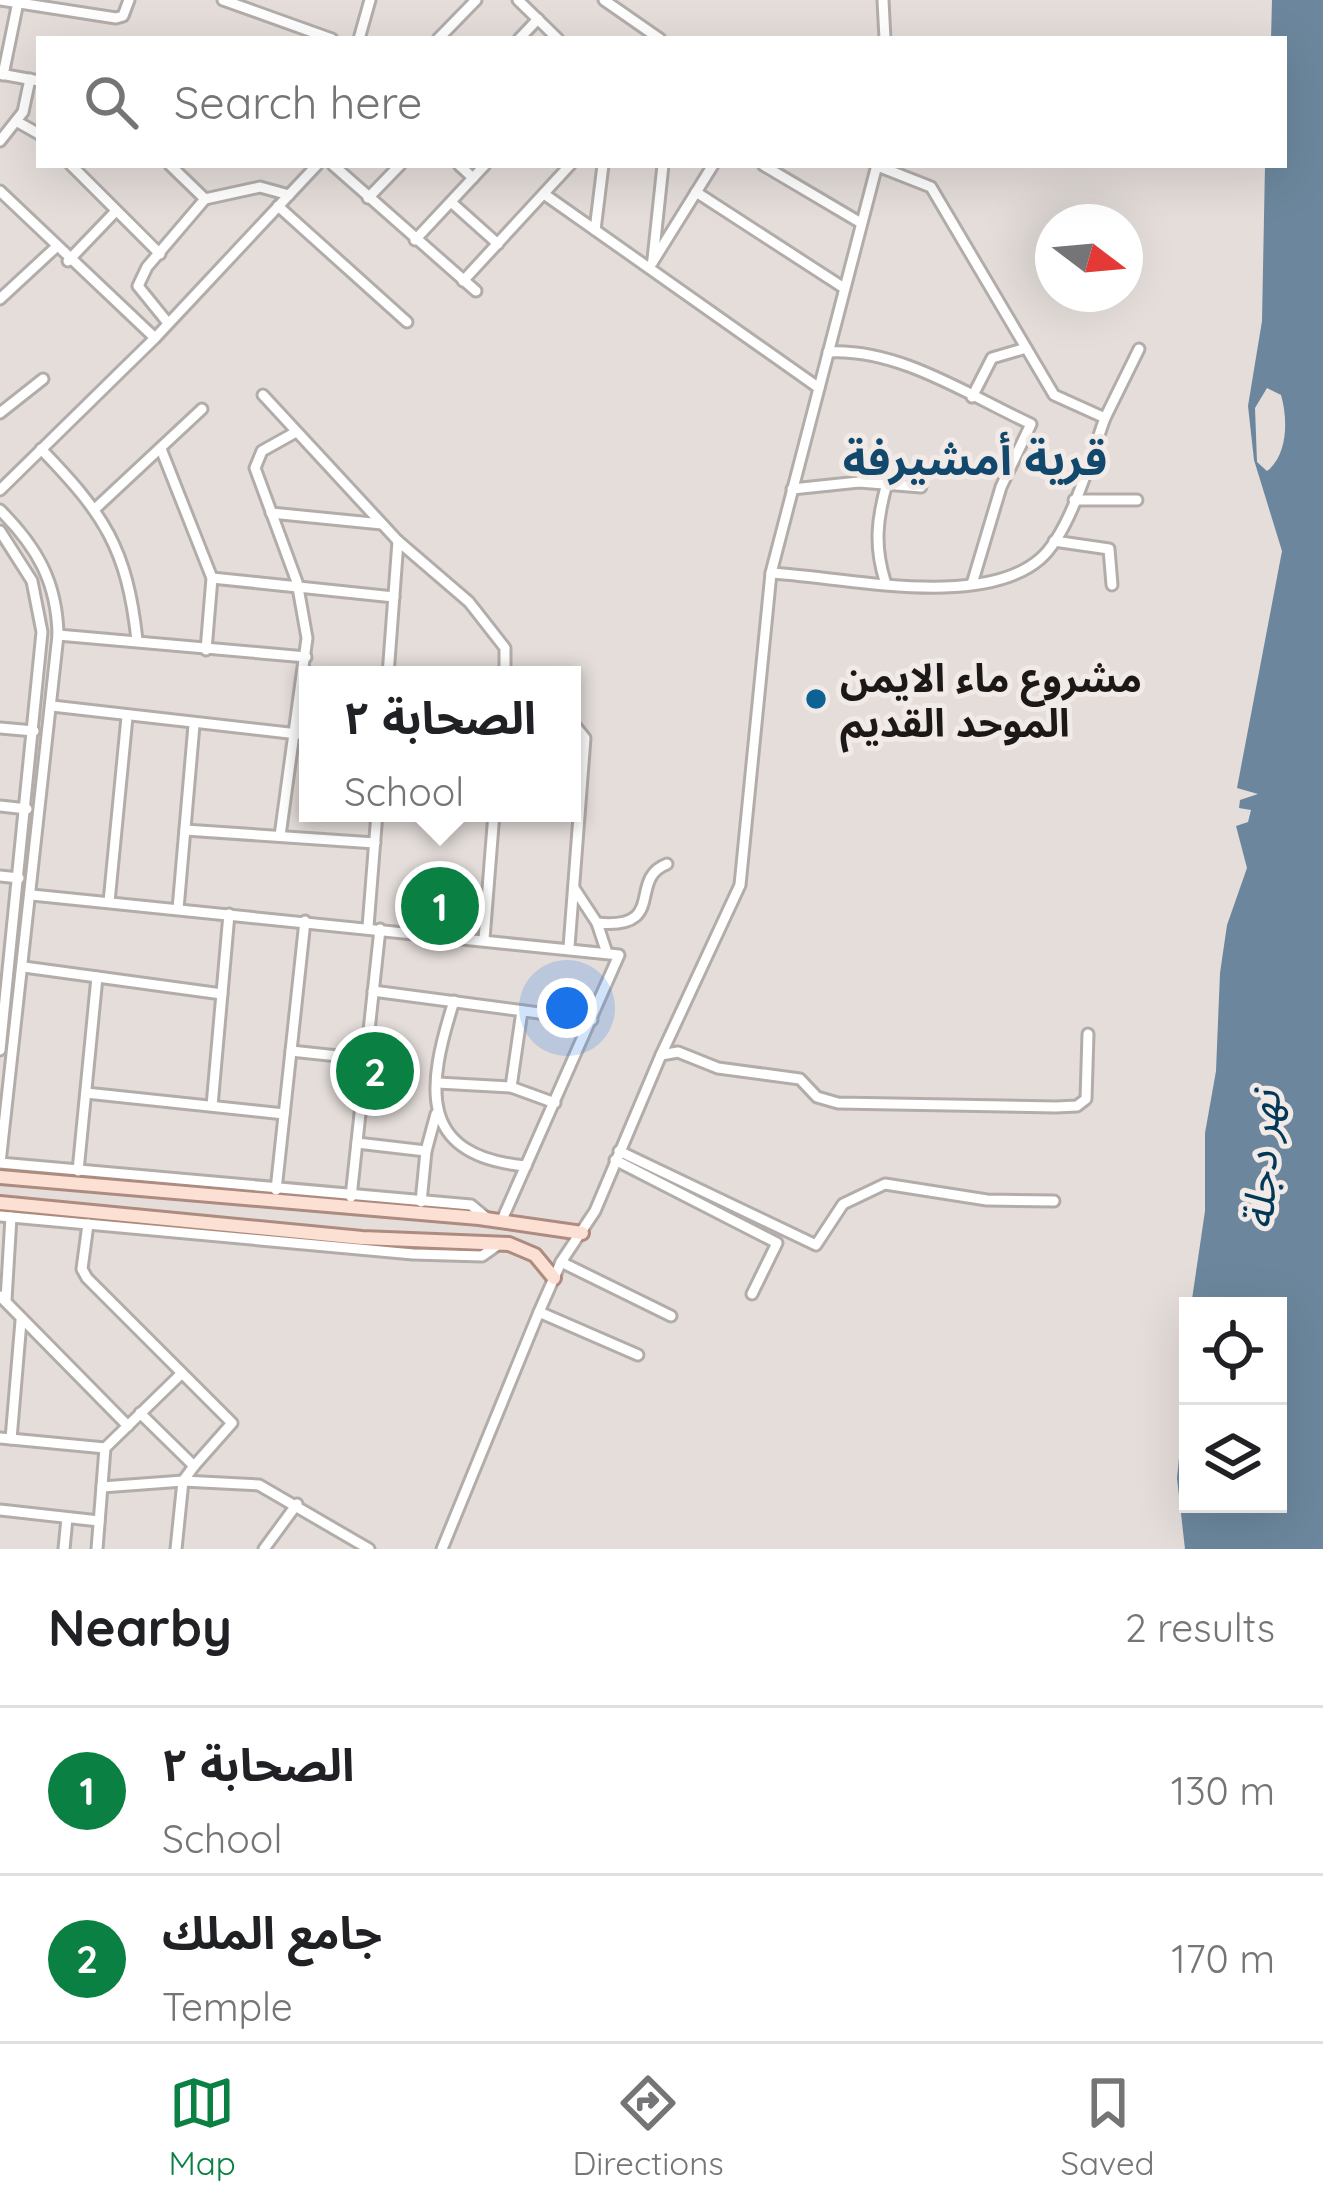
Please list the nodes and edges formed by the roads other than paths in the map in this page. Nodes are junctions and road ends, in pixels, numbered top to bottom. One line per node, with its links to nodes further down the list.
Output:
1 (0, 0): 9 (street)
2 (129, 0): 10 (street)
3 (223, 0): 12 (street)
4 (370, 0): 13 (street)
5 (476, 0): 14 (street)
6 (518, 0): 11 (street)
7 (604, 0): 17 (street)
8 (883, 0): 18 (street)
9 (17, 2): 10 (street); 19 (street)
10 (53, 4)
11 (538, 19): 15 (street); 16 (street)
12 (324, 36)
13 (360, 36)
14 (441, 36)
15 (522, 36)
16 (555, 36)
17 (656, 36)
18 (885, 36)
19 (1, 75): 20 (street)
20 (35, 80): 21 (street)
21 (16, 122): 22 (street); 23 (street)
22 (36, 132)
23 (0, 141)
24 (74, 168): 47 (street)
25 (173, 168): 43 (street)
26 (314, 168): 42 (street)
27 (336, 168): 44 (street)
28 (397, 168): 44 (street)
29 (462, 168): 38 (street)
30 (482, 168): 38 (street)
31 (567, 168): 41 (street)
32 (603, 168): 49 (street)
33 (663, 168): 55 (street)
34 (711, 168): 40 (street)
35 (768, 168): 48 (street)
36 (875, 168): 48 (street)
37 (884, 168): 63 (street)
38 (473, 178): 45 (street)
39 (0, 191): 52 (street)
40 (696, 192): 55 (street); 57 (street)
41 (544, 194): 49 (street); 51 (street)
42 (289, 195): 43 (street); 46 (street)
43 (205, 199): 53 (street)
44 (368, 199): 50 (street)
45 (451, 202): 50 (street); 51 (street)
46 (278, 206): 60 (street); 61 (street)
47 (115, 212): 53 (street); 54 (street)
48 (861, 224): 57 (street)
49 (595, 230): 55 (street)
50 (415, 241): 56 (street)
51 (499, 244): 56 (street)
52 (55, 248): 54 (street); 59 (street)
53 (160, 254): 61 (street)
54 (68, 261): 62 (street)
55 (652, 267): 67 (street)
56 (463, 281): 58 (street)
57 (844, 288): 65 (street)
58 (476, 291)
59 (0, 298)
60 (407, 322)
61 (168, 323): 62 (street)
62 (155, 338): 74 (street)
63 (1026, 348): 69 (street); 72 (street)
64 (1139, 349): 72 (street)
65 (828, 352): 67 (street); 69 (street)
66 (43, 379): 71 (street)
67 (819, 388): 78 (street)
68 (262, 395): 73 (street)
69 (972, 397): 91 (street)
70 (202, 409): 75 (street)
71 (0, 413)
72 (1105, 418): 80 (street)
73 (296, 432): 83 (street); 85 (street)
74 (41, 449): 79 (street); 82 (street)
75 (161, 449): 82 (street); 89 (street)
76 (887, 483): 77 (street); 78 (street); 90 (street)
77 (921, 488)
78 (792, 489): 88 (street)
79 (0, 490)
80 (1074, 500): 81 (street); 87 (street)
81 (1137, 500)
82 (97, 507): 96 (street)
83 (271, 513): 85 (street); 93 (street)
84 (2, 521): 95 (street); 107 (street)
85 (382, 524): 86 (street)
86 (398, 541): 94 (street); 101 (street)
87 (1054, 541): 91 (street); 92 (street)
88 (771, 573): 90 (street); 147 (street)
89 (212, 578): 93 (street); 97 (street)
90 (885, 581): 91 (street)
91 (972, 584)
92 (1112, 585)
93 (298, 588): 94 (street); 98 (street)
94 (394, 597): 100 (street)
95 (58, 635): 96 (street); 102 (street)
96 (137, 640): 97 (street)
97 (206, 650): 98 (street)
98 (306, 657): 99 (street)
99 (305, 666)
100 (389, 666)
101 (505, 666)
102 (52, 706): 103 (street); 118 (street)
103 (127, 717): 105 (street); 126 (street)
104 (299, 724): 109 (street)
105 (194, 725): 109 (street); 116 (street)
106 (0, 728): 107 (street)
107 (34, 731): 112 (street)
108 (581, 733): 110 (street)
109 (298, 734): 119 (street)
110 (581, 793)
111 (0, 806): 112 (street)
112 (27, 809): 117 (street)
113 (376, 822): 120 (street)
114 (493, 822): 134 (street)
115 (579, 822): 124 (street)
116 (185, 830): 119 (street); 127 (street)
117 (24, 834): 118 (street); 123 (street)
118 (38, 836): 125 (street)
119 (280, 836): 120 (street)
120 (374, 843): 131 (street)
121 (667, 864): 130 (street)
122 (0, 876): 123 (street)
123 (20, 878): 133 (street)
124 (574, 888): 130 (street); 135 (street)
125 (32, 895): 126 (street); 137 (street)
126 (109, 902): 127 (street)
127 (178, 909): 128 (street)
128 (229, 914): 129 (street); 140 (street)
129 (305, 921): 131 (street); 146 (street)
130 (597, 922): 136 (street)
131 (374, 928): 134 (street); 139 (street)
132 (0, 938): 133 (street)
133 (13, 939): 145 (street)
134 (484, 939): 135 (street)
135 (569, 947): 136 (street)
136 (606, 950): 143 (street)
137 (24, 967): 138 (street); 159 (street)
138 (97, 977): 140 (street); 151 (street)
139 (373, 991): 141 (street); 148 (street)
140 (222, 994): 153 (street)
141 (454, 1001): 142 (street); 149 (street)
142 (523, 1011): 143 (street); 150 (street)
143 (592, 1020): 152 (street)
144 (1088, 1034): 147 (street)
145 (0, 1050)
146 (291, 1051): 148 (street); 155 (street)
147 (661, 1055): 158 (street)
148 (366, 1059): 156 (street)
149 (438, 1083): 150 (street); 154 (street)
150 (512, 1087): 152 (street)
151 (86, 1093): 153 (street); 161 (street)
152 (555, 1102): 160 (street)
153 (212, 1106): 155 (street)
154 (438, 1110): 157 (street); 160 (street)
155 (284, 1114): 164 (street)
156 (357, 1143): 157 (street); 165 (street)
157 (427, 1151): 166 (street)
158 (617, 1155): 167 (street); 174 (street); 178 (street)
159 (0, 1163): 161 (street)
160 (526, 1166): 171 (street)
161 (78, 1171): 163 (street)
162 (0, 1177): 163 (main road)
163 (132, 1183): 164 (street); 171 (main road)
164 (276, 1190): 165 (street)
165 (351, 1197): 166 (street)
166 (421, 1202): 171 (street)
167 (1054, 1202)
168 (0, 1203): 170 (main road)
169 (6, 1217): 172 (street); 179 (street)
170 (129, 1221): 172 (street); 175 (main road)
171 (495, 1221): 173 (main road)
172 (88, 1224): 184 (street)
173 (523, 1227): 174 (main road); 175 (main road)
174 (581, 1233): 176 (street)
175 (518, 1246): 177 (main road)
176 (561, 1262): 177 (street); 181 (street)
177 (554, 1278): 180 (street)
178 (752, 1294)
179 (3, 1298): 182 (street)
180 (539, 1312): 183 (street); 201 (street)
181 (671, 1316)
182 (21, 1321): 186 (street); 187 (street)
183 (638, 1355)
184 (181, 1374): 185 (street); 189 (street)
185 (140, 1413): 186 (street); 189 (street)
186 (128, 1426): 188 (street)
187 (6, 1438): 188 (street)
188 (105, 1448): 191 (street)
189 (194, 1466): 190 (street)
190 (182, 1481): 191 (street); 192 (street); 198 (street)
191 (102, 1487): 195 (street)
192 (297, 1504): 199 (street); 200 (street)
193 (0, 1510): 194 (street)
194 (67, 1517): 195 (street); 196 (street)
195 (99, 1521): 197 (street)
196 (64, 1549)
197 (97, 1549)
198 (176, 1549)
199 (264, 1549)
200 (369, 1549)
201 (442, 1549)

